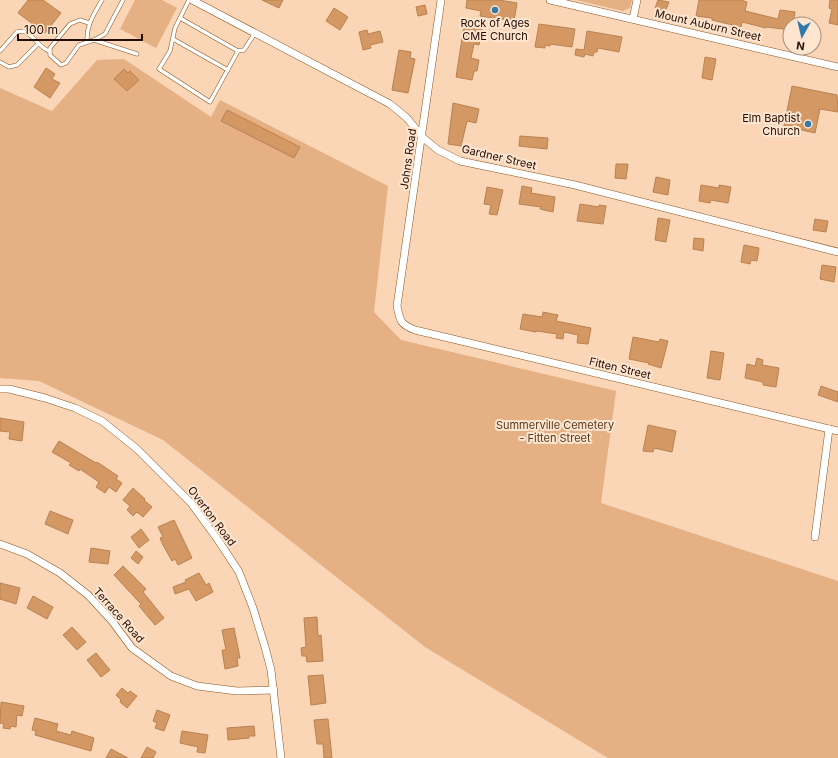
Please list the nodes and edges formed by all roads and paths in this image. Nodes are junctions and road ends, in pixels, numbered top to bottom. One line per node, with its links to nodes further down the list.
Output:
1 (102, 0): 9 (lane)
2 (123, 0): 12 (lane)
3 (190, 0): 7 (lane); 10 (street, Gardner Street)
4 (441, 0): 22 (street, Johns Road)
5 (550, 0): 8 (street, Mount Auburn Street)
6 (637, 0): 8 (street)
7 (180, 18): 11 (lane); 15 (lane)
8 (633, 18): 20 (street, Mount Auburn Street)
9 (89, 23): 13 (lane); 17 (lane)
10 (254, 34): 15 (lane); 22 (street, Gardner Street)
11 (173, 38): 21 (lane); 21 (lane)
12 (94, 40): 13 (lane); 18 (lane)
13 (87, 42): 17 (lane)
14 (38, 44): 16 (lane); 17 (lane); 19 (lane)
15 (238, 51): 21 (lane)
16 (0, 52)
17 (49, 52)
18 (137, 54)
19 (0, 62)
20 (838, 67)
21 (228, 70)
22 (422, 137): 23 (street, Gardner Street); 24 (street, Johns Road)
23 (838, 252)
24 (399, 320): 26 (street, Fitten Street)
25 (0, 389): 30 (street, Overton Road)
26 (829, 429): 27 (street, Fitten Street); 28 (street)
27 (838, 431)
28 (814, 537)
29 (0, 544): 30 (street, Terrace Road)
30 (274, 690): 31 (street, Overton Road)
31 (281, 758)

